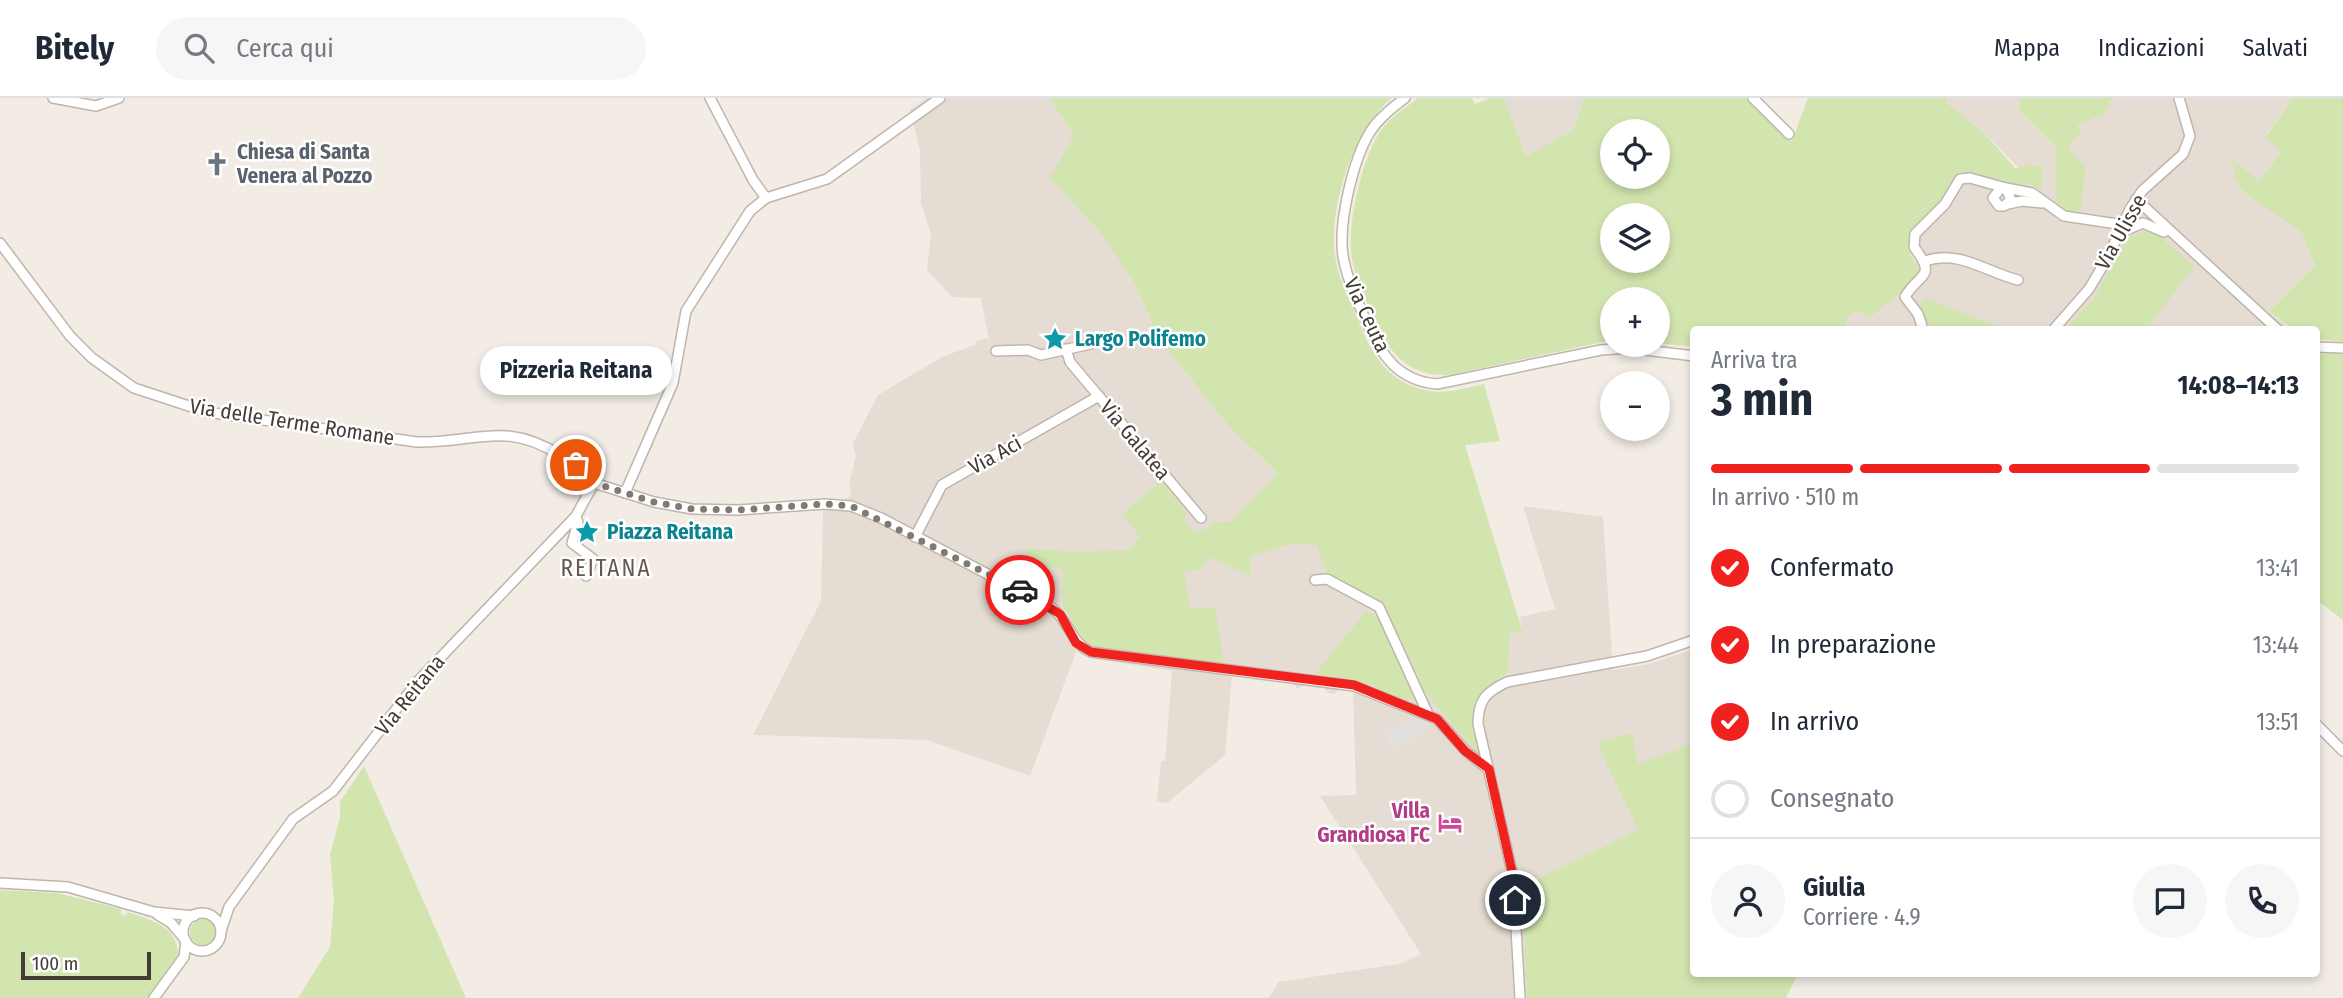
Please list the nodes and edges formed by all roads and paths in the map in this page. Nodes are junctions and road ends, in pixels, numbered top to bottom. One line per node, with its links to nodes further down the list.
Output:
1 (52, 98): 2 (street)
2 (120, 98)
3 (710, 98): 11 (street)
4 (940, 98): 11 (street)
5 (1405, 98): 31 (street, Via Ceuta)
6 (1753, 98): 8 (street)
7 (2179, 98): 13 (street, Via Ulisse)
8 (1789, 134)
9 (1976, 181): 10 (street); 12 (street); 21 (street)
10 (2003, 188): 12 (street); 14 (street); 15 (street)
11 (766, 198): 34 (street)
12 (1993, 198): 14 (street)
13 (2136, 199): 16 (street, Via Ulisse); 20 (street)
14 (2008, 204): 15 (street)
15 (2043, 204): 18 (street)
16 (2130, 209): 17 (street); 18 (street, Via Ulisse)
17 (2150, 224): 18 (street); 20 (street)
18 (2126, 226): 24 (street, Via Ulisse)
19 (0, 243): 33 (street, Via delle Terme Romane)
20 (2180, 243): 25 (street)
21 (1925, 261): 22 (street); 23 (street)
22 (2018, 280)
23 (1922, 326)
24 (2057, 326)
25 (2274, 326)
26 (1095, 343): 29 (street)
27 (2320, 347): 28 (street)
28 (2343, 348)
29 (1066, 349): 30 (street); 32 (street, Via Galatea)
30 (996, 351)
31 (1690, 356)
32 (1099, 396): 36 (street, Via Galatea); 37 (street, Via Aci)
33 (594, 483): 34 (street); 35 (street, Via Reitana)
34 (625, 493): 37 (street)
35 (576, 516): 38 (street); 46 (street, Via Reitana)
36 (1200, 518)
37 (915, 537): 41 (street)
38 (586, 576)
39 (1315, 580): 41 (street)
40 (1690, 641): 44 (street)
41 (1428, 714): 44 (street)
42 (2320, 728): 43 (street)
43 (2343, 751)
44 (1489, 769): 54 (street)
45 (0, 883): 47 (street)
46 (229, 907): 48 (street); 49 (street, Via Reitana)
47 (154, 912): 48 (street); 50 (street)
48 (199, 915): 49 (street); 50 (street)
49 (221, 931): 51 (street)
50 (185, 940): 51 (street); 52 (street)
51 (205, 951): 52 (street)
52 (178, 966): 53 (street)
53 (155, 998)
54 (1520, 998)

